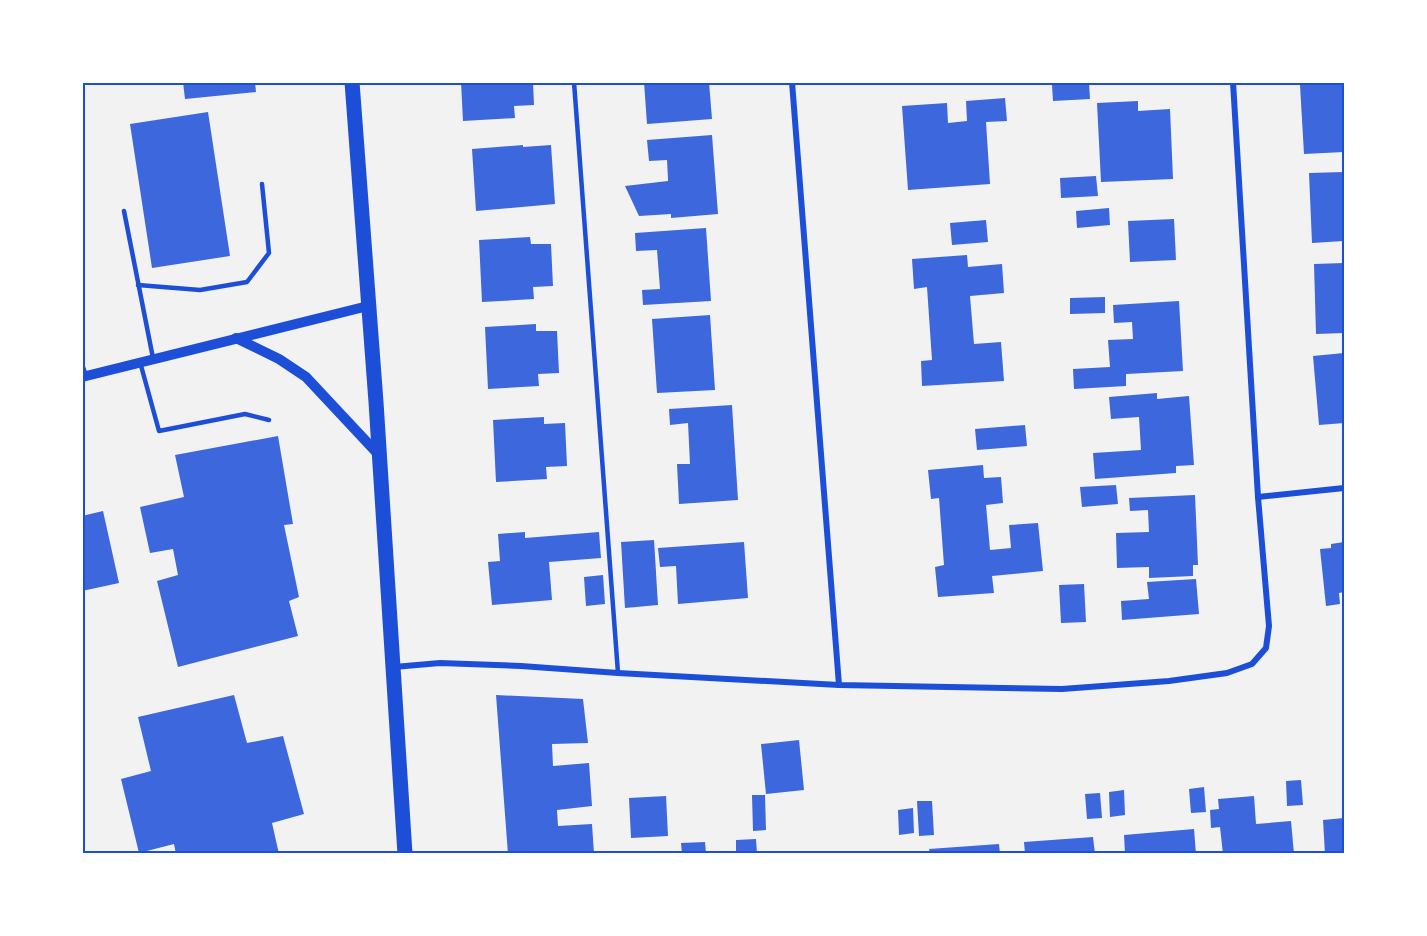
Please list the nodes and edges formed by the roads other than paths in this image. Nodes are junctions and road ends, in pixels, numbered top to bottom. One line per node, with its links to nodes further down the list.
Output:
1 (352, 82): 8 (main road)
2 (574, 82): 19 (lane)
3 (792, 82): 20 (street)
4 (1233, 82): 17 (street)
5 (262, 184): 7 (lane)
6 (124, 211): 7 (lane)
7 (138, 285): 10 (lane)
8 (368, 306): 9 (street); 15 (main road)
9 (236, 338): 10 (street); 15 (street)
10 (153, 358): 11 (street)
11 (140, 362): 13 (street); 14 (lane)
12 (82, 364): 13 (lane)
13 (84, 377)
14 (269, 420)
15 (378, 454): 18 (main road)
16 (1344, 488): 17 (street)
17 (1258, 497): 20 (street)
18 (393, 667): 19 (street); 21 (main road)
19 (618, 674): 20 (street)
20 (839, 685)
21 (405, 854)

